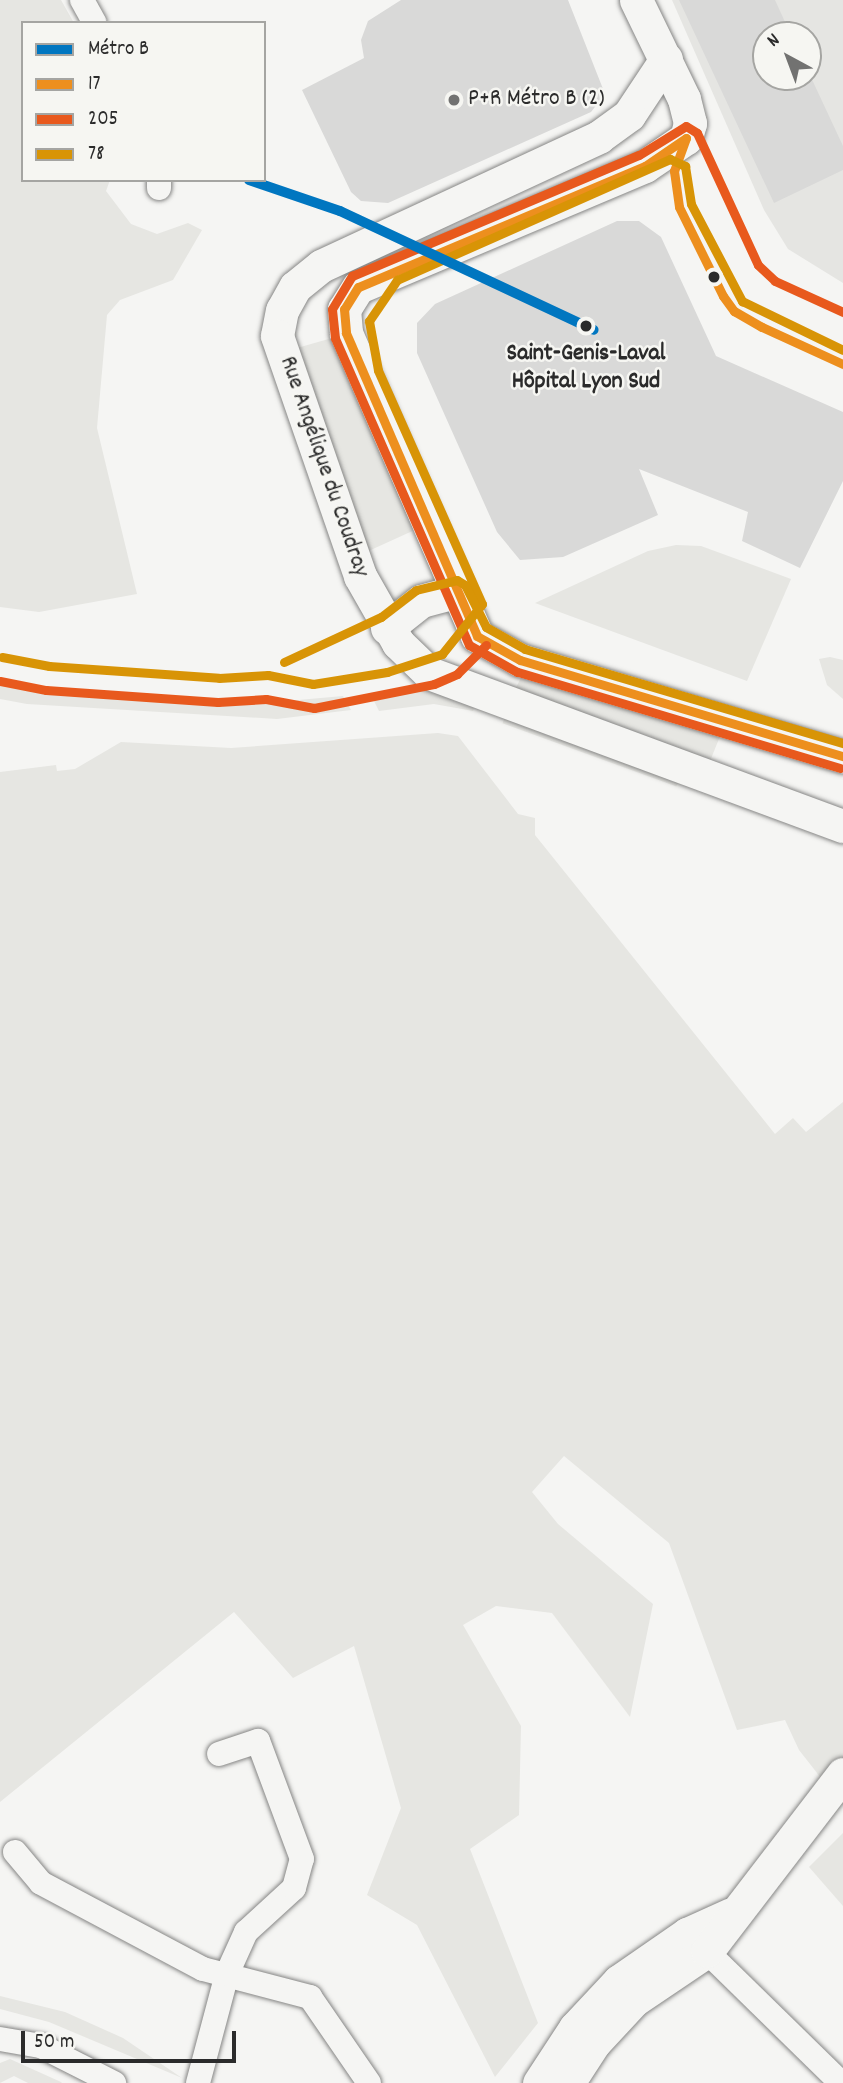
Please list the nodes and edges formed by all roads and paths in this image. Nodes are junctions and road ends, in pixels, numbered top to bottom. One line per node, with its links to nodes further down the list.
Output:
1 (82, 0): 3 (street)
2 (636, 0): 4 (street)
3 (94, 21)
4 (666, 59): 5 (street); 6 (street, Rue Angélique du Coudray)
5 (455, 592): 6 (street); 7 (street)
6 (387, 628): 8 (street, Rue Angélique du Coudray)
7 (477, 636): 8 (street); 9 (street)
8 (429, 673): 10 (street, Rue Angélique du Coudray)
9 (843, 756)
10 (843, 827)
11 (219, 1754): 15 (street)
12 (843, 1774): 14 (street)
13 (15, 1852): 15 (street)
14 (697, 1942): 20 (street); 21 (street); 22 (street)
15 (227, 1974): 18 (street); 19 (street)
16 (0, 2039): 17 (street)
17 (114, 2083)
18 (198, 2083)
19 (369, 2083)
20 (539, 2083)
21 (568, 2083)
22 (841, 2083)

